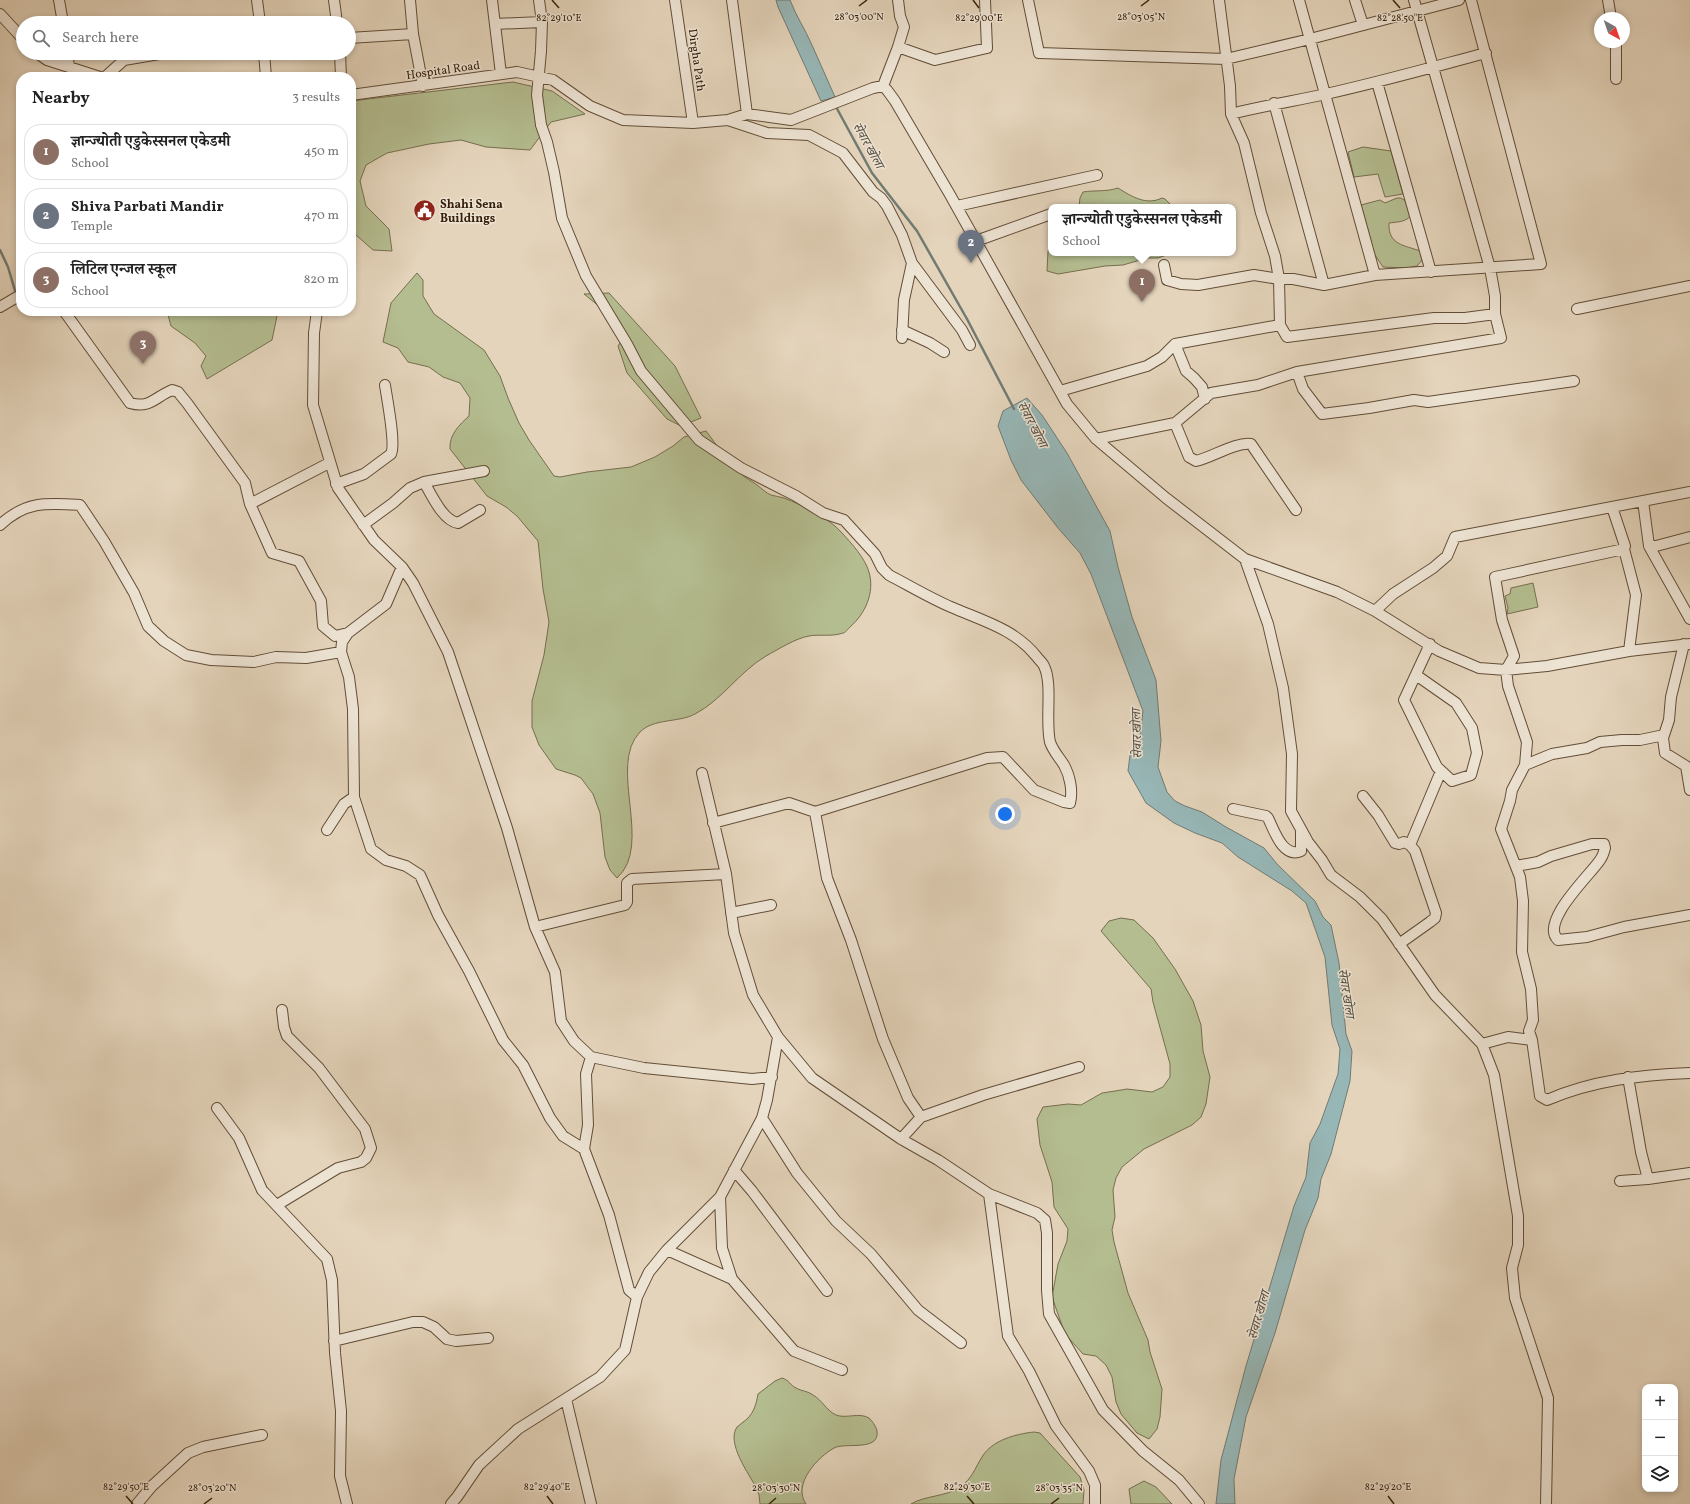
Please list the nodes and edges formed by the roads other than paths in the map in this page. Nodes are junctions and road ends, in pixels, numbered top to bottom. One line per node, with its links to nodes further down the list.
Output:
1 (59, 0): 23 (street)
2 (257, 0): 24 (street)
3 (334, 0): 25 (street)
4 (410, 0): 30 (street)
5 (492, 0): 27 (street)
6 (539, 0): 26 (street)
7 (675, 0): 60 (street, Dirgha Path)
8 (732, 0): 57 (street)
9 (898, 0): 33 (street)
10 (986, 0): 33 (street)
11 (1028, 0): 36 (street)
12 (1215, 0): 13 (street)
13 (1219, 0): 36 (street)
14 (1299, 0): 32 (street)
15 (1355, 0): 28 (street)
16 (1414, 0): 20 (street)
17 (1459, 0): 20 (street)
18 (1471, 0): 35 (street)
19 (1608, 0): 21 (street)
20 (1418, 11): 28 (street); 43 (street)
21 (1610, 12)
22 (0, 14): 29 (street)
23 (61, 16)
24 (259, 16)
25 (336, 16)
26 (542, 22): 27 (street); 49 (street)
27 (495, 24): 48 (street)
28 (1363, 25): 32 (street)
29 (16, 31)
30 (413, 34): 31 (street); 52 (street)
31 (356, 38)
32 (1310, 39): 36 (street); 55 (street)
33 (898, 47): 53 (street)
34 (1616, 48): 50 (street)
35 (1486, 53): 43 (street); 67 (street)
36 (1226, 59): 58 (street)
37 (47, 60): 42 (street)
38 (68, 60): 42 (street)
39 (124, 60): 45 (street)
40 (265, 60): 46 (street)
41 (340, 60): 47 (street)
42 (69, 66): 44 (street)
43 (1434, 67): 51 (street); 67 (street)
44 (86, 72)
45 (111, 72)
46 (266, 72)
47 (341, 72)
48 (501, 74): 49 (street, Hospital Road); 52 (street, Hospital Road)
49 (538, 76): 60 (street, Hospital Road); 124 (street)
50 (1616, 79)
51 (1377, 82): 55 (street); 68 (street)
52 (423, 86): 54 (street, Hospital Road)
53 (883, 86): 57 (street); 62 (street)
54 (356, 94)
55 (1324, 94): 56 (street); 69 (street)
56 (1274, 103): 58 (street); 71 (street)
57 (747, 114): 59 (street)
58 (1231, 114): 70 (street)
59 (728, 120): 60 (street, Hospital Road); 65 (street)
60 (693, 123)
61 (1097, 175): 62 (street)
62 (957, 206): 64 (street)
63 (1048, 215): 64 (street)
64 (976, 241): 86 (street)
65 (912, 263): 81 (street); 82 (street)
66 (1164, 265): 70 (street)
67 (1490, 268): 68 (street); 76 (street)
68 (1431, 272): 69 (street)
69 (1375, 275): 71 (street)
70 (1279, 279): 71 (street); 79 (street)
71 (1324, 285)
72 (1690, 286): 75 (street)
73 (16, 298): 74 (street)
74 (0, 307)
75 (1577, 309)
76 (1495, 314): 79 (street); 83 (street)
77 (68, 316): 96 (street)
78 (316, 316): 90 (street)
79 (1280, 325): 80 (street)
80 (1175, 344): 86 (street); 87 (street)
81 (970, 345)
82 (944, 352)
83 (1297, 372): 84 (street); 87 (street)
84 (1574, 381)
85 (385, 385): 93 (street)
86 (1060, 391): 89 (street)
87 (1205, 399): 88 (street)
88 (1175, 423): 89 (street); 99 (street)
89 (1096, 439): 105 (street)
90 (329, 463): 93 (street); 96 (street)
91 (484, 471): 92 (street)
92 (424, 482): 98 (street); 101 (street)
93 (336, 484): 101 (street)
94 (1690, 492): 95 (street)
95 (1643, 501): 97 (street); 103 (street)
96 (250, 504): 109 (street)
97 (1612, 507): 104 (street); 107 (street)
98 (480, 510)
99 (1296, 510)
100 (0, 525): 113 (street)
101 (363, 525): 106 (street)
102 (1690, 537): 103 (street)
103 (1649, 546): 108 (street)
104 (1624, 549): 112 (street); 114 (street)
105 (1245, 559): 107 (street); 127 (street)
106 (402, 567): 109 (street); 134 (street)
107 (1375, 611): 110 (street)
108 (1690, 619)
109 (348, 633): 113 (street)
110 (1430, 644): 114 (street); 115 (street)
111 (1687, 644): 112 (street); 116 (street)
112 (1629, 651): 114 (street)
113 (341, 652): 122 (street)
114 (1506, 670): 117 (street)
115 (1416, 675): 118 (street); 118 (street)
116 (1664, 735): 117 (street); 120 (street)
117 (1526, 765): 129 (street)
118 (1441, 771): 128 (street)
119 (702, 773): 125 (street)
120 (1690, 790)
121 (1363, 796): 128 (street)
122 (354, 797): 126 (street); 149 (street)
123 (1233, 809): 127 (street)
124 (815, 812): 125 (street); 146 (street)
125 (713, 822): 130 (street)
126 (327, 830)
127 (1301, 830): 135 (street)
128 (1410, 845): 135 (street)
129 (1516, 866): 133 (street); 138 (street)
130 (726, 874): 132 (street); 134 (street)
131 (770, 905): 132 (street)
132 (731, 913): 137 (street)
133 (1690, 915)
134 (535, 927): 140 (street)
135 (1399, 944): 139 (street)
136 (282, 1010): 156 (street)
137 (778, 1037): 143 (street); 148 (street)
138 (1532, 1040): 139 (street); 144 (street)
139 (1482, 1044): 173 (street)
140 (591, 1057): 143 (street); 149 (street)
141 (1080, 1067): 146 (street)
142 (1690, 1073): 144 (street)
143 (772, 1077): 147 (street)
144 (1628, 1078): 152 (street)
145 (217, 1108): 156 (street)
146 (920, 1117): 148 (street)
147 (762, 1118): 150 (street); 163 (street)
148 (901, 1139): 154 (street)
149 (584, 1149): 160 (street)
150 (734, 1170): 155 (street); 159 (street)
151 (1690, 1173): 152 (street)
152 (1648, 1179): 153 (street)
153 (1620, 1181)
154 (989, 1194): 171 (street); 172 (street)
155 (720, 1197): 157 (street); 158 (street)
156 (277, 1205): 162 (street)
157 (668, 1250): 158 (street); 160 (street)
158 (732, 1279): 164 (street)
159 (827, 1291)
160 (637, 1297): 165 (street)
161 (488, 1338): 162 (street)
162 (334, 1341): 168 (street)
163 (961, 1342)
164 (842, 1370)
165 (566, 1399): 169 (street); 170 (street)
166 (262, 1435): 167 (street)
167 (137, 1504)
168 (347, 1504)
169 (451, 1504)
170 (591, 1504)
171 (1095, 1504)
172 (1199, 1504)
173 (1546, 1504)

